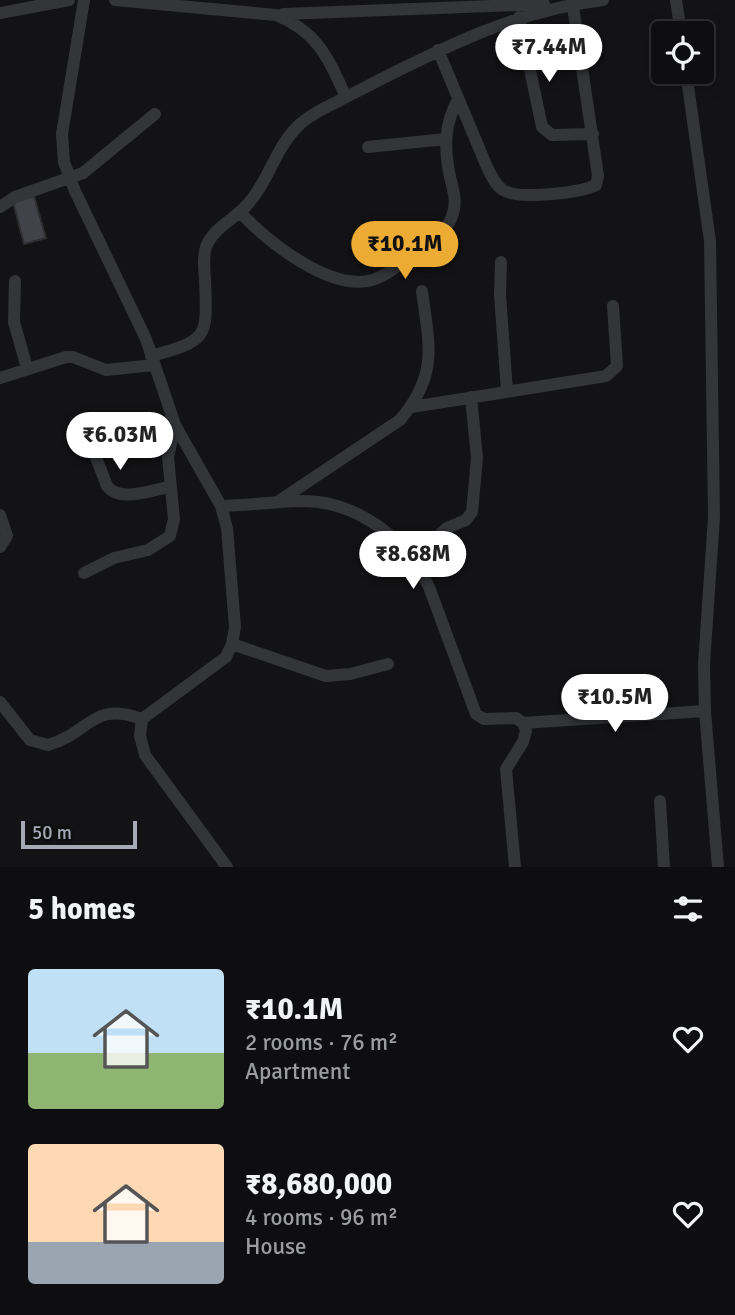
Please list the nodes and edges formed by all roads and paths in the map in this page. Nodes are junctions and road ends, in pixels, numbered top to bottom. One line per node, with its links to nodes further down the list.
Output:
1 (69, 0): 7 (street)
2 (84, 0): 19 (street)
3 (115, 0): 8 (street)
4 (603, 0): 6 (street)
5 (676, 0): 10 (street)
6 (573, 2): 8 (street); 9 (street); 16 (street)
7 (0, 13)
8 (276, 15): 13 (street)
9 (519, 17): 11 (street); 16 (street)
10 (679, 21)
11 (438, 50): 13 (street); 14 (street)
12 (688, 84): 44 (street)
13 (346, 97): 21 (street)
14 (458, 99): 16 (street); 17 (street)
15 (155, 114): 19 (street)
16 (593, 134)
17 (446, 139): 18 (street); 21 (street)
18 (368, 147)
19 (69, 178): 20 (street); 26 (street)
20 (0, 207)
21 (240, 212): 26 (street)
22 (501, 262): 29 (street)
23 (15, 281): 27 (street)
24 (422, 291): 31 (street)
25 (613, 306): 29 (street)
26 (153, 361): 27 (street); 32 (street)
27 (27, 368): 28 (street)
28 (0, 378)
29 (507, 391): 30 (street)
30 (471, 397): 31 (street); 39 (street)
31 (412, 407): 35 (street)
32 (175, 425): 34 (street); 36 (street)
33 (86, 430): 34 (street)
34 (169, 487): 40 (street)
35 (276, 503): 36 (street); 39 (street)
36 (221, 506): 41 (street)
37 (0, 516): 38 (street)
38 (0, 547)
39 (413, 559): 46 (street)
40 (84, 573)
41 (233, 644): 42 (street); 45 (street)
42 (387, 664)
43 (0, 702): 45 (street)
44 (705, 711): 46 (street); 51 (street)
45 (142, 719): 48 (street)
46 (523, 723): 49 (street)
47 (660, 801): 50 (street)
48 (227, 867)
49 (515, 867)
50 (663, 867)
51 (718, 867)

